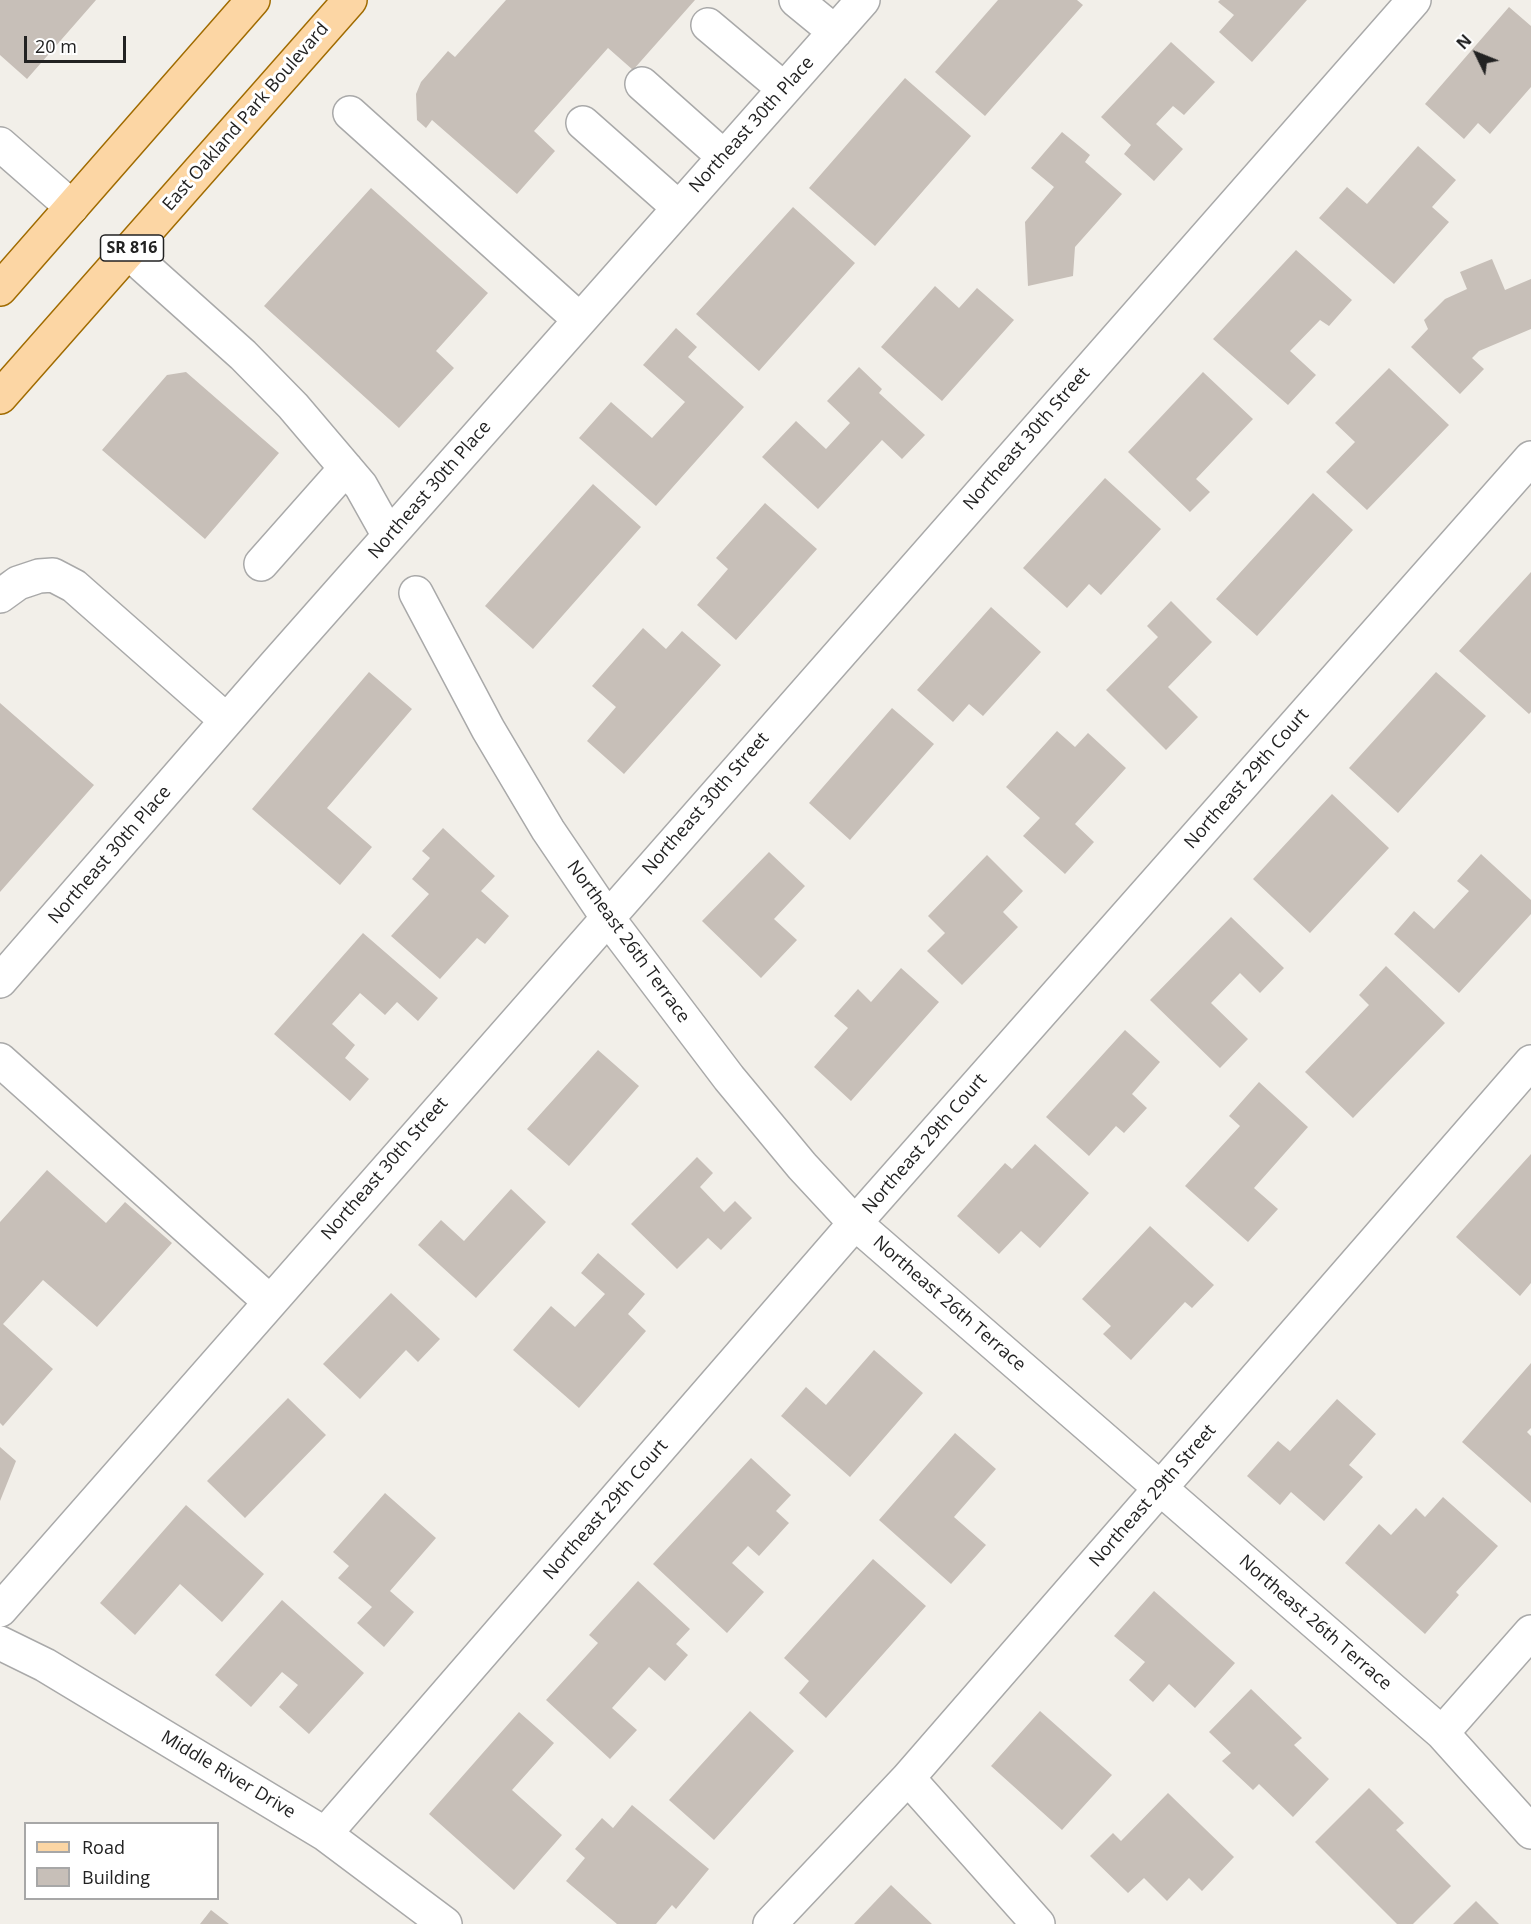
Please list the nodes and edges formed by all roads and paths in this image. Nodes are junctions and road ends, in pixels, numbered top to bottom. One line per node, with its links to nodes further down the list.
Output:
1 (253, 0): 14 (main road)
2 (350, 0): 16 (main road, East Oakland Park Boulevard / SR 816)
3 (796, 0): 7 (street)
4 (863, 0): 7 (street, Northeast 30th Place)
5 (1413, 0): 27 (street, Northeast 30th Street)
6 (708, 25): 9 (street)
7 (835, 32): 9 (street, Northeast 30th Place)
8 (642, 84): 13 (street)
9 (784, 89): 13 (street, Northeast 30th Place)
10 (350, 113): 18 (street)
11 (583, 123): 15 (street)
12 (0, 144): 14 (street)
13 (724, 158): 15 (street, Northeast 30th Place)
14 (72, 207): 17 (main road)
15 (679, 208): 18 (street, Northeast 30th Place)
16 (128, 252): 19 (main road, East Oakland Park Boulevard / SR 816); 21 (street)
17 (0, 289)
18 (580, 320): 22 (street, Northeast 30th Place)
19 (0, 397)
20 (1531, 458): 31 (street, Northeast 29th Court)
21 (346, 468): 22 (street); 23 (street)
22 (389, 536): 26 (street, Northeast 30th Place)
23 (261, 564)
24 (416, 593): 27 (street, Northeast 26th Terrace)
25 (0, 596): 26 (street)
26 (226, 720): 28 (street, Northeast 30th Place)
27 (607, 917): 31 (street, Northeast 26th Terrace); 32 (street, Northeast 30th Street)
28 (2, 977)
29 (0, 1060): 32 (street)
30 (1531, 1062): 33 (street, Northeast 29th Street)
31 (855, 1223): 33 (street, Northeast 26th Terrace); 40 (street, Northeast 29th Court)
32 (269, 1301): 34 (street, Northeast 30th Street)
33 (1160, 1488): 37 (street, Northeast 26th Terrace); 38 (street, Northeast 29th Street)
34 (0, 1610)
35 (1531, 1632): 37 (street)
36 (0, 1643): 40 (street, Middle River Drive)
37 (1442, 1733): 39 (street, Northeast 26th Terrace)
38 (908, 1778): 42 (street, Northeast 29th Street); 43 (street)
39 (1531, 1832)
40 (325, 1834): 41 (street, Middle River Drive)
41 (445, 1924)
42 (770, 1924)
43 (1038, 1924)

